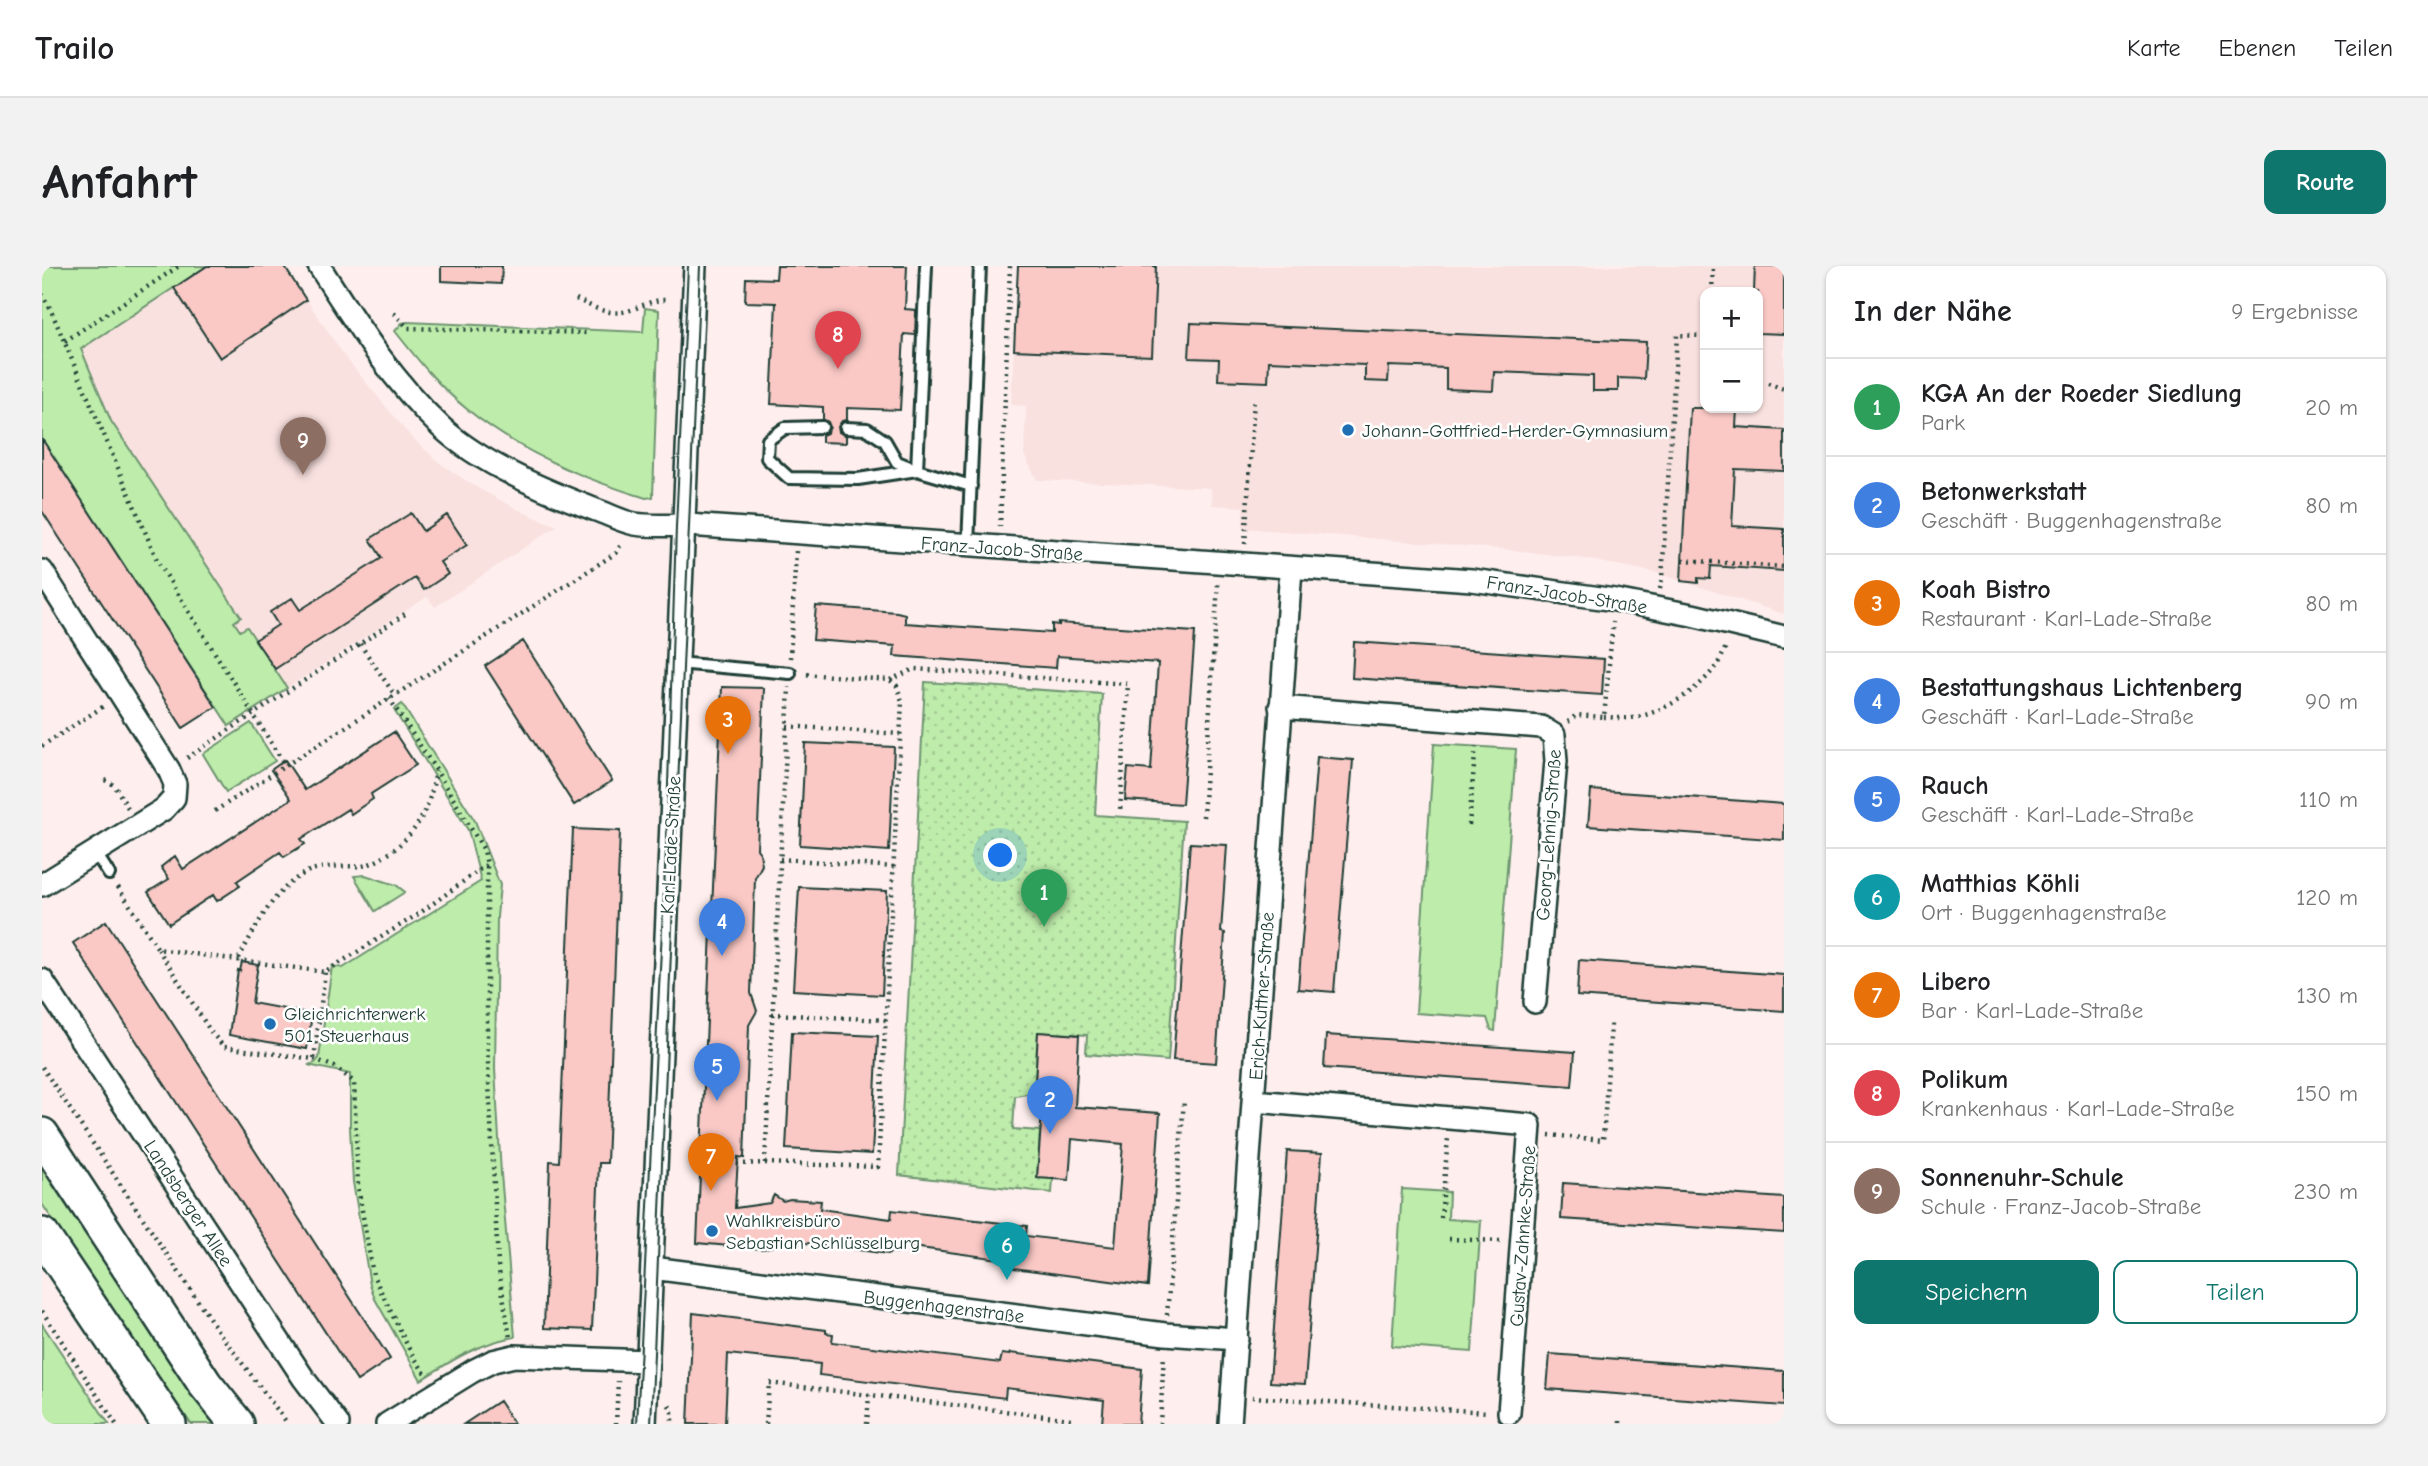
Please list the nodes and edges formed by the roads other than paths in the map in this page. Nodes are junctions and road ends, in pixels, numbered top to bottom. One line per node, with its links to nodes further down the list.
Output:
1 (319, 266): 9 (street, Franz-Jacob-Straße)
2 (695, 266): 9 (street, Karl-Lade-Straße)
3 (926, 266): 7 (lane)
4 (979, 266): 8 (lane)
5 (822, 428): 7 (lane)
6 (846, 428): 7 (lane)
7 (917, 470): 8 (lane)
8 (971, 486): 10 (lane)
9 (683, 525): 10 (street, Franz-Jacob-Straße); 14 (street, Karl-Lade-Straße)
10 (968, 545): 11 (street, Franz-Jacob-Straße)
11 (1291, 569): 13 (street, Franz-Jacob-Straße); 16 (street, Erich-Kuttner-Straße)
12 (42, 571): 17 (street)
13 (1784, 637)
14 (677, 663): 15 (lane); 25 (street, Karl-Lade-Straße)
15 (790, 673)
16 (1280, 707): 21 (street, Georg-Lehnig-Straße); 22 (street, Erich-Kuttner-Straße)
17 (95, 852): 18 (lane); 19 (street)
18 (109, 874)
19 (42, 885)
20 (42, 980): 31 (street, Landsberger Allee)
21 (1535, 1002)
22 (1255, 1101): 26 (street, Erich-Kuttner-Straße); 28 (street, Gustav-Zahnke-Straße)
23 (42, 1135): 30 (main road)
24 (42, 1235): 29 (main road)
25 (652, 1268): 26 (street, Buggenhagenstraße); 27 (street, Karl-Lade-Straße)
26 (1237, 1339): 34 (street, Erich-Kuttner-Straße)
27 (648, 1361): 32 (street); 33 (street, Karl-Lade-Straße)
28 (1509, 1413)
29 (169, 1424)
30 (236, 1424)
31 (338, 1424)
32 (387, 1424)
33 (645, 1424)
34 (1230, 1424)

